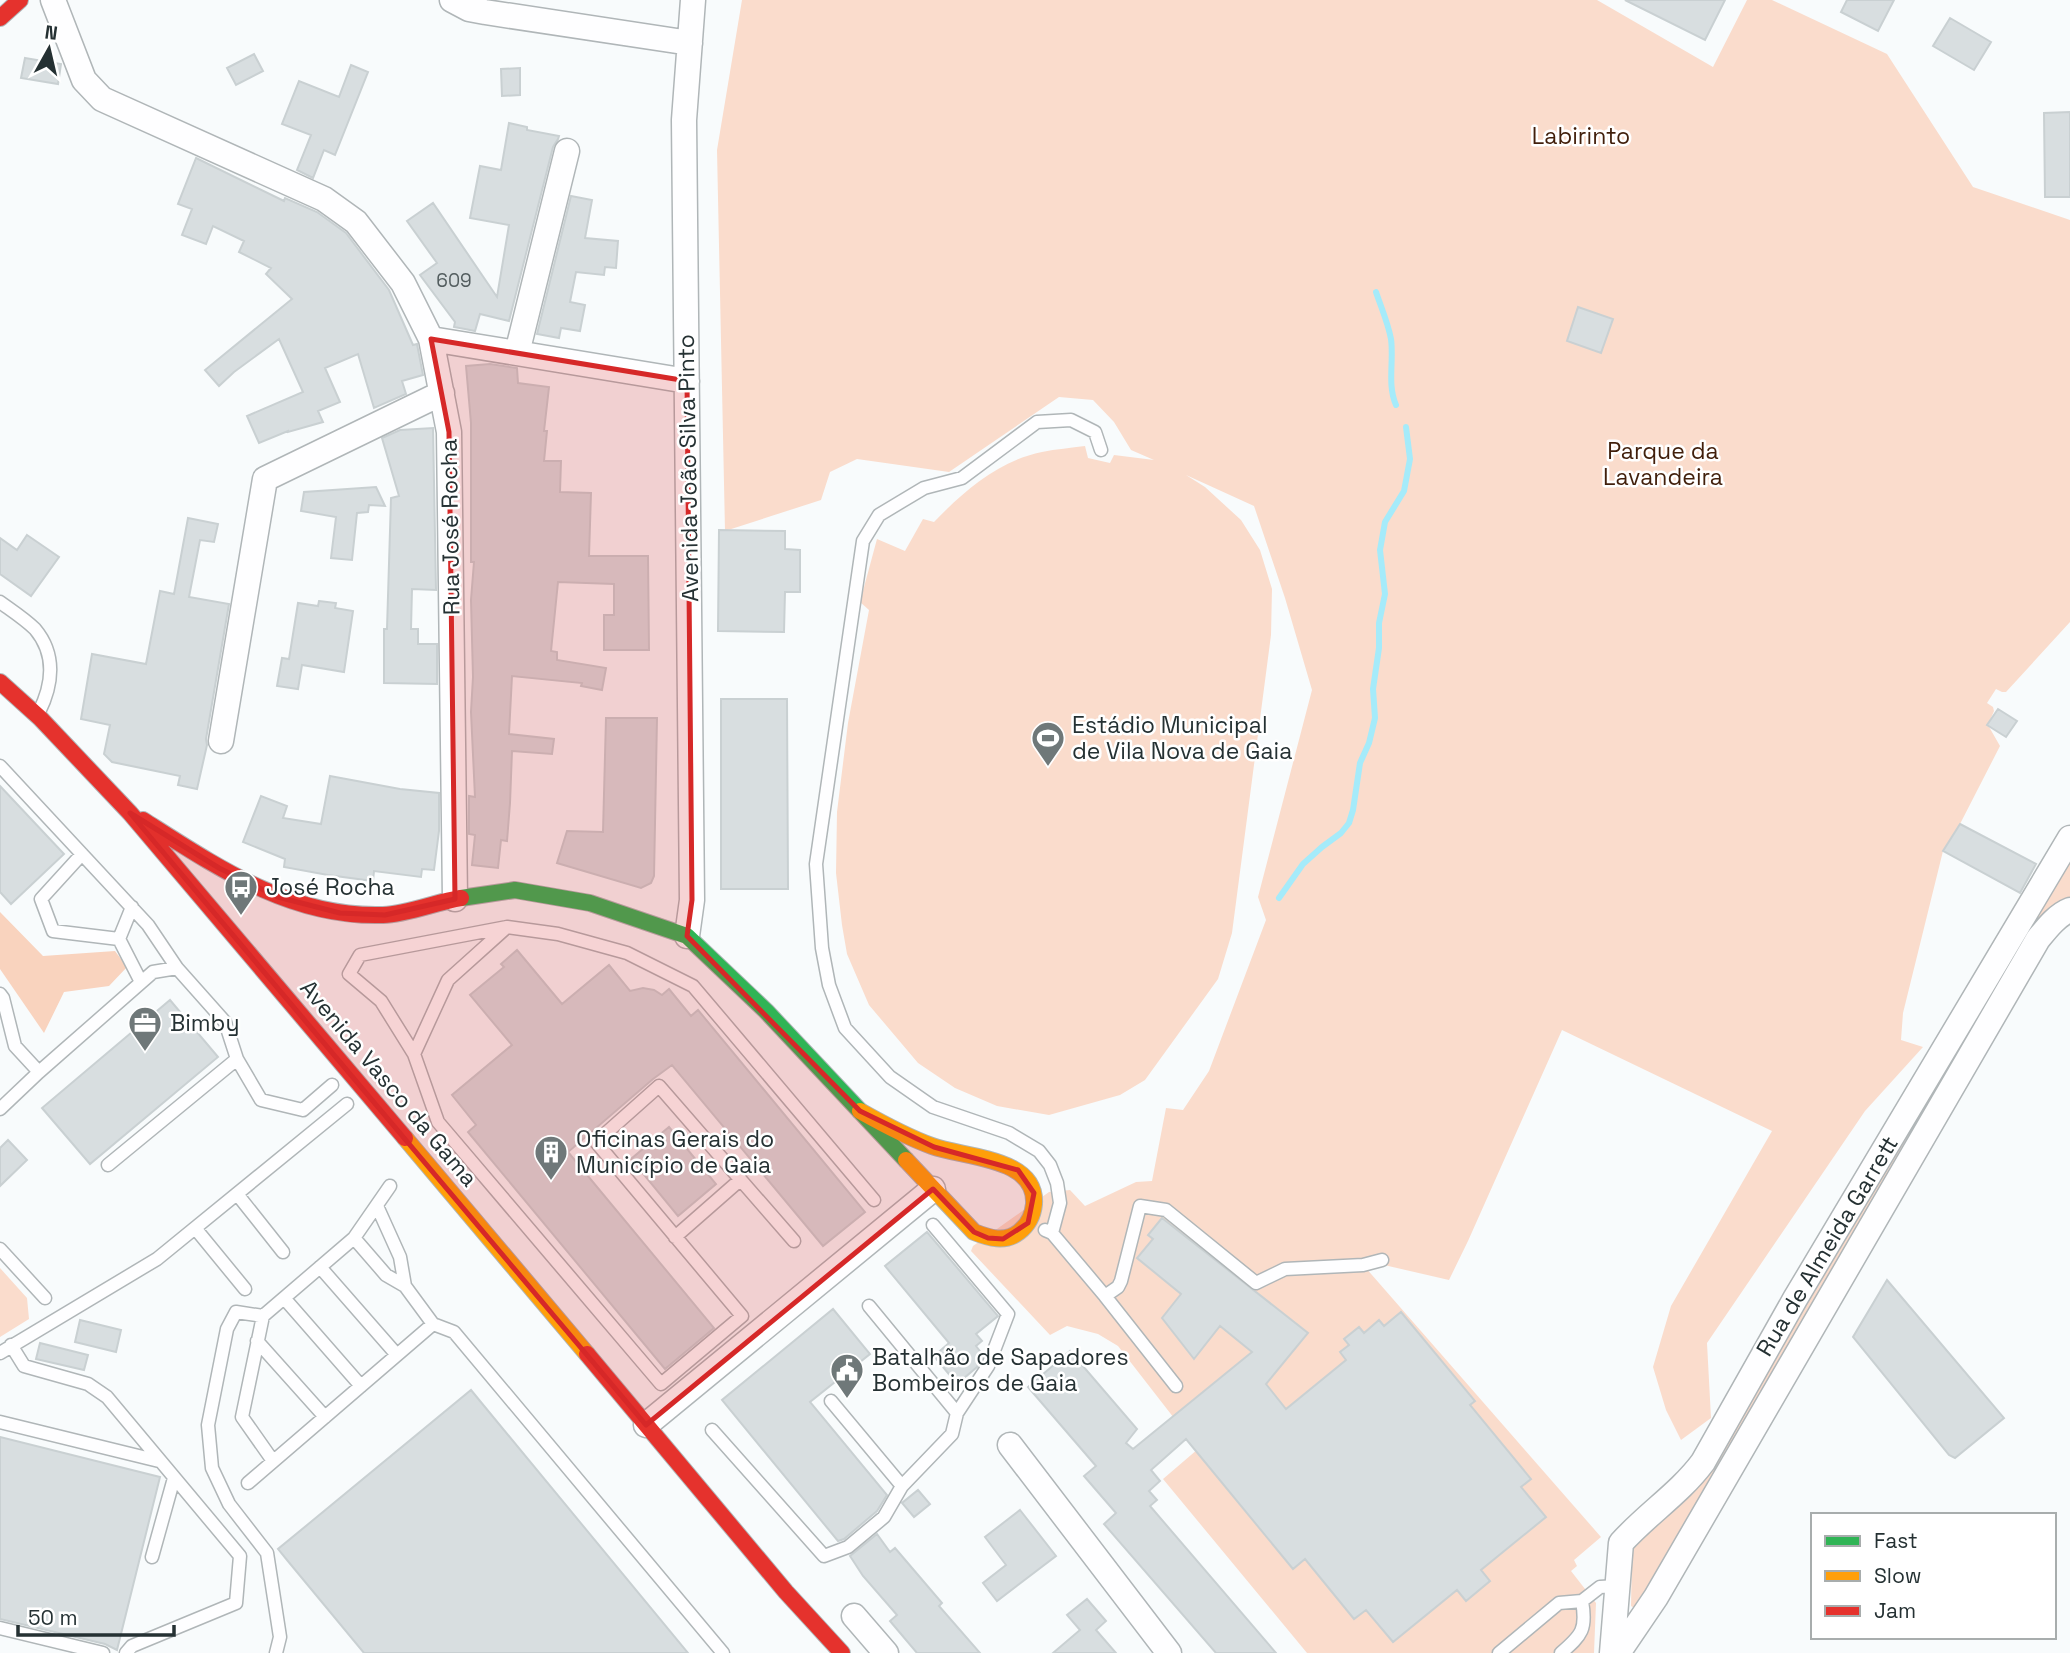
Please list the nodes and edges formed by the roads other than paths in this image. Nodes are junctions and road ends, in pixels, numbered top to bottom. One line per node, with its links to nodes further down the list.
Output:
1 (20, 0): 5 (main road)
2 (53, 0): 8 (street, Rua José Rocha)
3 (452, 0): 6 (street)
4 (693, 0): 6 (street, Avenida João Silva Pinto)
5 (0, 18)
6 (690, 43): 10 (street, Avenida João Silva Pinto)
7 (566, 151): 9 (street)
8 (431, 339): 9 (street); 11 (street, Rua José Rocha)
9 (517, 353): 10 (street)
10 (687, 381): 25 (street, Avenida João Silva Pinto)
11 (442, 393): 16 (street); 21 (street, Rua José Rocha)
12 (1101, 450): 47 (lane)
13 (0, 601): 15 (lane)
14 (0, 682): 15 (main road, Avenida Vasco da Gama)
15 (38, 715): 18 (main road, Avenida Vasco da Gama)
16 (221, 741)
17 (0, 766): 20 (lane)
18 (130, 813): 21 (main road); 73 (main road, Avenida Vasco da Gama)
19 (2070, 838): 82 (street, Rua de Almeida Garrett)
20 (82, 854): 22 (lane); 26 (lane)
21 (455, 899): 25 (main road)
22 (132, 907): 26 (lane); 27 (lane)
23 (2070, 910): 96 (street, Rua de Almeida Garrett)
24 (507, 926): 30 (lane); 30 (lane); 42 (lane)
25 (687, 936): 36 (main road)
26 (119, 939): 28 (lane)
27 (177, 968): 28 (lane); 31 (lane)
28 (141, 982): 32 (lane)
29 (0, 994): 32 (lane)
30 (414, 1054): 48 (lane)
31 (237, 1059): 33 (lane); 37 (lane)
32 (39, 1072): 34 (lane)
33 (328, 1080): 35 (main road, Avenida Vasco da Gama)
34 (0, 1109)
35 (352, 1110): 41 (lane)
36 (860, 1111): 38 (main road); 38 (main road)
37 (108, 1165)
38 (936, 1168): 44 (main road); 44 (main road); 73 (street)
39 (740, 1180): 48 (lane); 48 (lane); 50 (lane)
40 (390, 1186): 43 (lane)
41 (237, 1194): 46 (lane); 52 (lane)
42 (874, 1200)
43 (377, 1206): 49 (lane); 55 (lane)
44 (1028, 1223): 47 (lane)
45 (933, 1226): 70 (lane)
46 (195, 1228): 56 (lane); 64 (lane)
47 (1052, 1233): 57 (lane)
48 (676, 1237)
49 (354, 1238): 54 (lane); 55 (lane)
50 (794, 1241)
51 (0, 1248): 58 (lane)
52 (283, 1252)
53 (1382, 1261): 57 (lane)
54 (320, 1267): 59 (lane); 66 (lane)
55 (405, 1286): 62 (lane)
56 (245, 1289)
57 (1105, 1296): 68 (lane)
58 (45, 1298)
59 (284, 1298): 61 (lane); 67 (lane)
60 (869, 1306): 70 (lane)
61 (262, 1316): 63 (lane); 88 (lane)
62 (433, 1324): 66 (lane); 89 (lane)
63 (257, 1341): 71 (lane); 77 (lane)
64 (11, 1345): 65 (lane); 76 (lane)
65 (0, 1353)
66 (397, 1355): 67 (lane)
67 (361, 1386): 71 (lane)
68 (1176, 1386)
69 (831, 1401): 80 (lane)
70 (957, 1413): 80 (lane)
71 (325, 1417): 77 (lane)
72 (0, 1422): 76 (lane)
73 (646, 1424): 90 (main road, Avenida Vasco da Gama)
74 (712, 1430): 80 (lane)
75 (1010, 1445): 92 (street)
76 (159, 1461): 78 (lane)
77 (274, 1461): 79 (lane)
78 (174, 1478): 81 (lane); 87 (lane)
79 (248, 1483)
80 (902, 1486)
81 (152, 1557)
82 (1618, 1586): 83 (lane); 95 (street, Rua de Almeida Garrett)
83 (1582, 1601): 93 (lane); 94 (lane)
84 (854, 1616): 91 (street)
85 (0, 1628): 86 (lane)
86 (103, 1653)
87 (126, 1653)
88 (276, 1653)
89 (723, 1653)
90 (842, 1653)
91 (886, 1653)
92 (1169, 1653)
93 (1499, 1653)
94 (1561, 1653)
95 (1612, 1653)
96 (1618, 1653)

